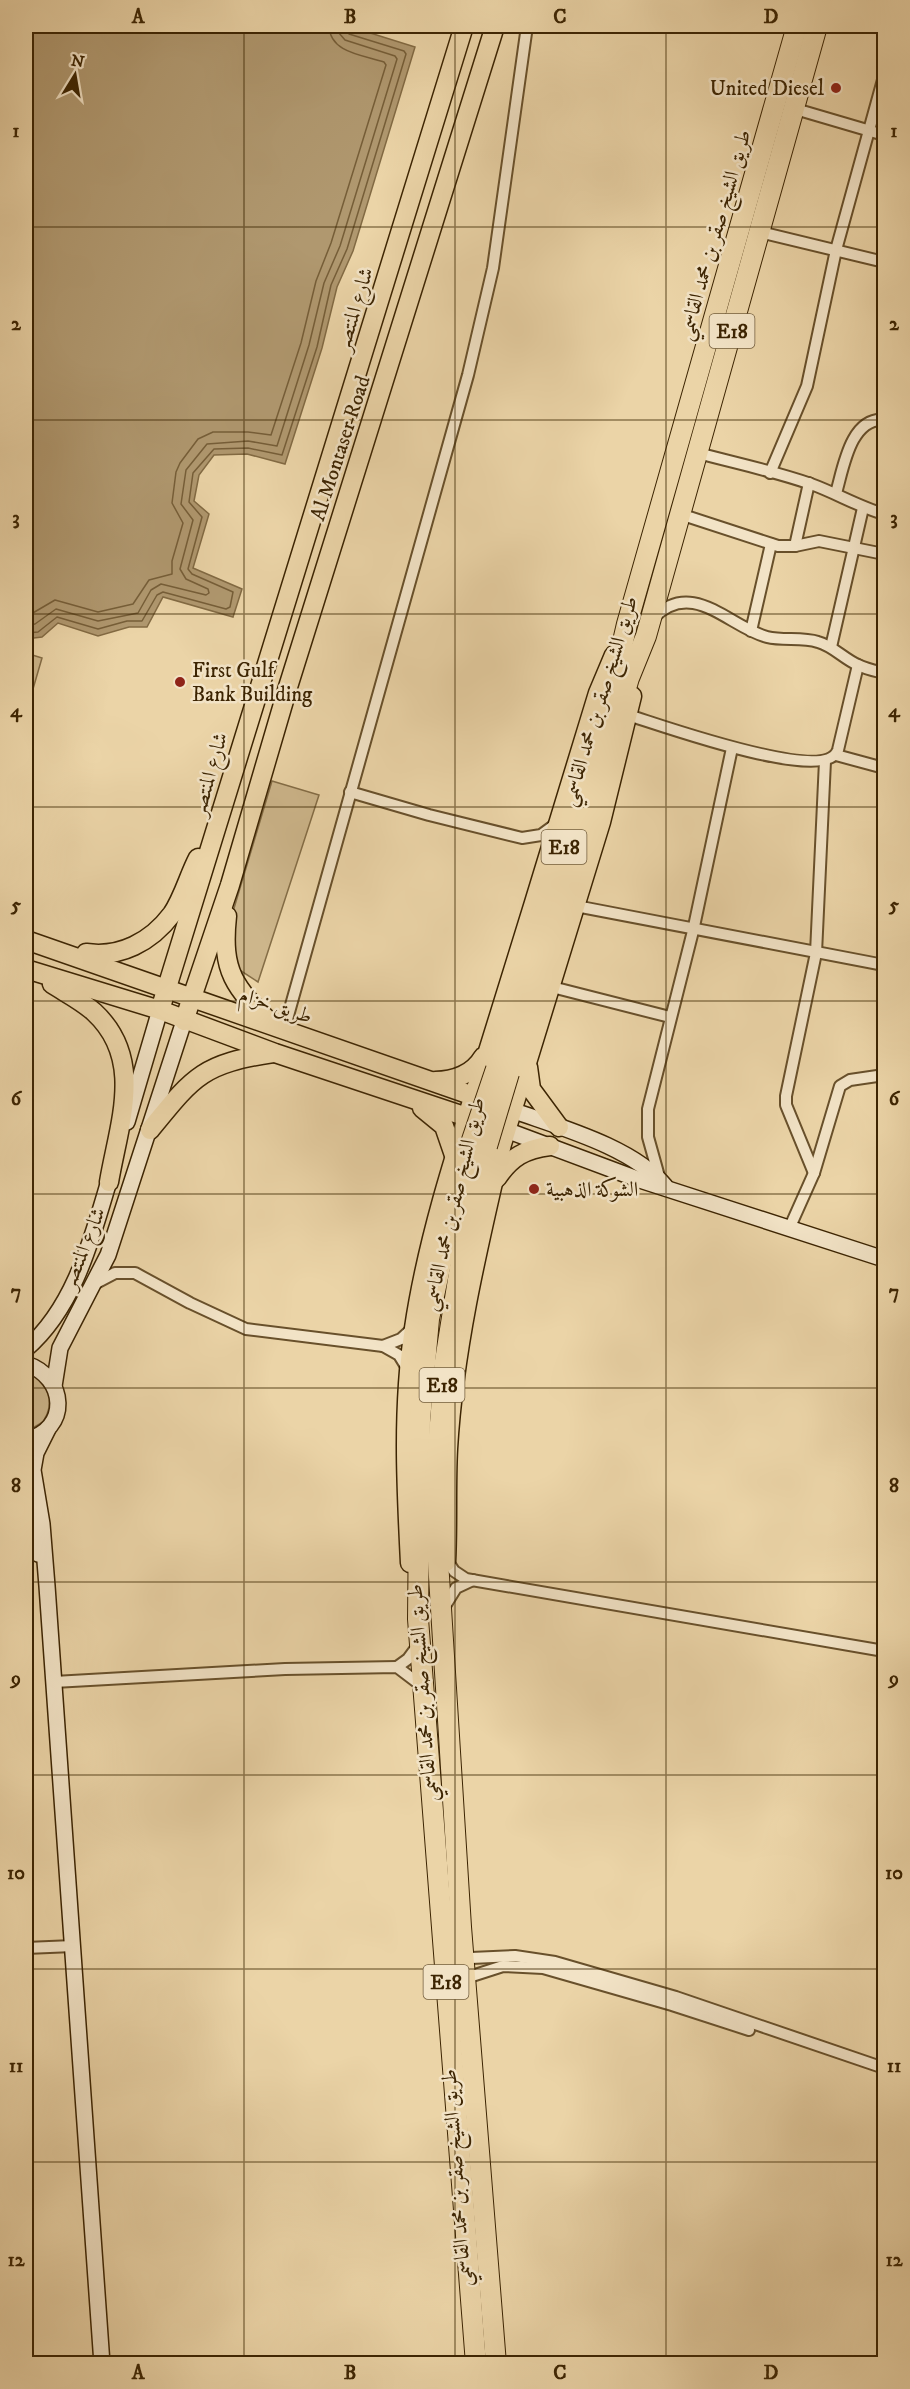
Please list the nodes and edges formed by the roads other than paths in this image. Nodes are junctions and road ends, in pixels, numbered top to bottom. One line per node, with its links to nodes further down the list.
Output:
1 (464, 26): 39 (main road, شارع المنتصر)
2 (495, 26): 41 (main road, Al Montaser Road)
3 (527, 26): 38 (street)
4 (797, 26): 27 (highway, طريق الشيخ صقر بن محمد القاسمي / E18)
5 (817, 26): 7 (highway, طريق الشيخ صقر بن محمد القاسمي / E18)
6 (885, 76): 8 (street)
7 (792, 108): 8 (street); 10 (highway, طريق الشيخ صقر بن محمد القاسمي / E18)
8 (869, 131): 9 (street); 11 (street)
9 (885, 135)
10 (760, 232): 11 (street); 14 (highway, طريق الشيخ صقر بن محمد القاسمي / E18)
11 (836, 250): 12 (street); 15 (street)
12 (885, 262)
13 (885, 420): 17 (street)
14 (698, 453): 15 (street); 19 (highway, طريق الشيخ صقر بن محمد القاسمي / E18)
15 (770, 473): 16 (street)
16 (809, 483): 17 (street); 22 (street)
17 (836, 493): 18 (street)
18 (863, 508): 20 (street); 23 (street)
19 (680, 514): 21 (street); 25 (highway, طريق الشيخ صقر بن محمد القاسمي / E18)
20 (885, 514)
21 (771, 544): 22 (street); 29 (street)
22 (795, 546): 23 (street)
23 (854, 548): 24 (street); 30 (street)
24 (885, 554)
25 (661, 582): 26 (street); 28 (highway, طريق الشيخ صقر بن محمد القاسمي / E18)
26 (677, 604): 28 (street); 29 (street)
27 (627, 624): 40 (main road); 59 (highway, طريق الشيخ صقر بن محمد القاسمي / E18)
28 (648, 629): 33 (main road); 59 (highway, طريق الشيخ صقر بن محمد القاسمي / E18)
29 (751, 631): 30 (street)
30 (831, 647): 31 (street)
31 (858, 665): 32 (street); 35 (street)
32 (885, 673)
33 (628, 715): 34 (street); 42 (main road)
34 (732, 748): 36 (street); 43 (street)
35 (836, 755): 36 (street); 37 (street)
36 (825, 761): 46 (street)
37 (885, 768)
38 (350, 792): 40 (street); 55 (street)
39 (224, 802): 45 (main road); 50 (main road, شارع المنتصر)
40 (561, 817): 56 (main road)
41 (230, 885): 51 (main road, شارع المنتصر); 55 (main road)
42 (576, 906): 43 (street); 49 (main road)
43 (693, 931): 46 (street); 53 (street)
44 (26, 940): 45 (main road, طريق خزام)
45 (52, 948): 50 (main road, طريق خزام)
46 (816, 953): 47 (street); 72 (street)
47 (885, 965)
48 (31, 971): 52 (main road); 73 (main road)
49 (552, 987): 53 (street); 58 (main road)
50 (167, 988): 51 (main road, طريق خزام); 52 (main road, شارع المنتصر)
51 (191, 998): 54 (main road, شارع المنتصر); 55 (main road, طريق خزام)
52 (160, 1010): 54 (main road); 73 (street, شارع المنتصر)
53 (670, 1017): 75 (street)
54 (184, 1021): 57 (main road); 67 (street, شارع المنتصر)
55 (280, 1029): 61 (main road, طريق خزام)
56 (489, 1048): 61 (main road); 62 (main road)
57 (275, 1053): 63 (main road); 67 (main road)
58 (528, 1064): 64 (main road); 66 (main road)
59 (502, 1071): 69 (highway, طريق الشيخ صقر بن محمد القاسمي / E18, bridge)
60 (885, 1075): 72 (street)
61 (422, 1079): 62 (main road, طريق خزام)
62 (474, 1096): 64 (main road, طريق خزام); 65 (main road)
63 (406, 1097): 65 (main road); 71 (main road)
64 (512, 1110): 66 (street); 68 (main road)
65 (467, 1118): 68 (main road); 71 (main road)
66 (560, 1127): 75 (street)
67 (150, 1130): 78 (street, شارع المنتصر)
68 (506, 1130): 70 (street); 74 (main road)
69 (479, 1145): 91 (highway, طريق الشيخ صقر بن محمد القاسمي / E18); 92 (highway, طريق الشيخ صقر بن محمد القاسمي / E18)
70 (550, 1146): 74 (main road); 75 (street)
71 (455, 1160): 79 (main road)
72 (814, 1173): 76 (street)
73 (108, 1182): 81 (street, شارع المنتصر)
74 (492, 1184): 88 (main road)
75 (664, 1184): 76 (street)
76 (789, 1229): 77 (street)
77 (885, 1259)
78 (96, 1283): 80 (street); 84 (street, شارع المنتصر)
79 (414, 1327): 80 (street); 83 (main road)
80 (383, 1346): 83 (street)
81 (26, 1349)
82 (26, 1364): 84 (street)
83 (409, 1373): 92 (main road)
84 (54, 1386): 85 (street, شارع المنتصر)
85 (48, 1429): 86 (street); 90 (street, شارع المنتصر)
86 (26, 1440)
87 (26, 1511): 90 (street)
88 (446, 1558): 89 (street); 91 (main road)
89 (473, 1580): 91 (street); 94 (street)
90 (47, 1586): 96 (street)
91 (443, 1618): 104 (highway, طريق الشيخ صقر بن محمد القاسمي / E18)
92 (418, 1619): 93 (highway, طريق الشيخ صقر بن محمد القاسمي / E18)
93 (420, 1643): 95 (street); 97 (highway, طريق الشيخ صقر بن محمد القاسمي / E18)
94 (885, 1651)
95 (397, 1667): 96 (street); 97 (street)
96 (54, 1682): 98 (street)
97 (423, 1688): 105 (highway, طريق الشيخ صقر بن محمد القاسمي / E18)
98 (72, 1946): 99 (street); 106 (street)
99 (26, 1948)
100 (471, 1958): 102 (street)
101 (472, 1976): 103 (street)
102 (885, 2068)
103 (885, 2075)
104 (491, 2322): 107 (highway, طريق الشيخ صقر بن محمد القاسمي / E18); 108 (highway)
105 (472, 2358)
106 (102, 2364)
107 (496, 2364)
108 (509, 2364)

